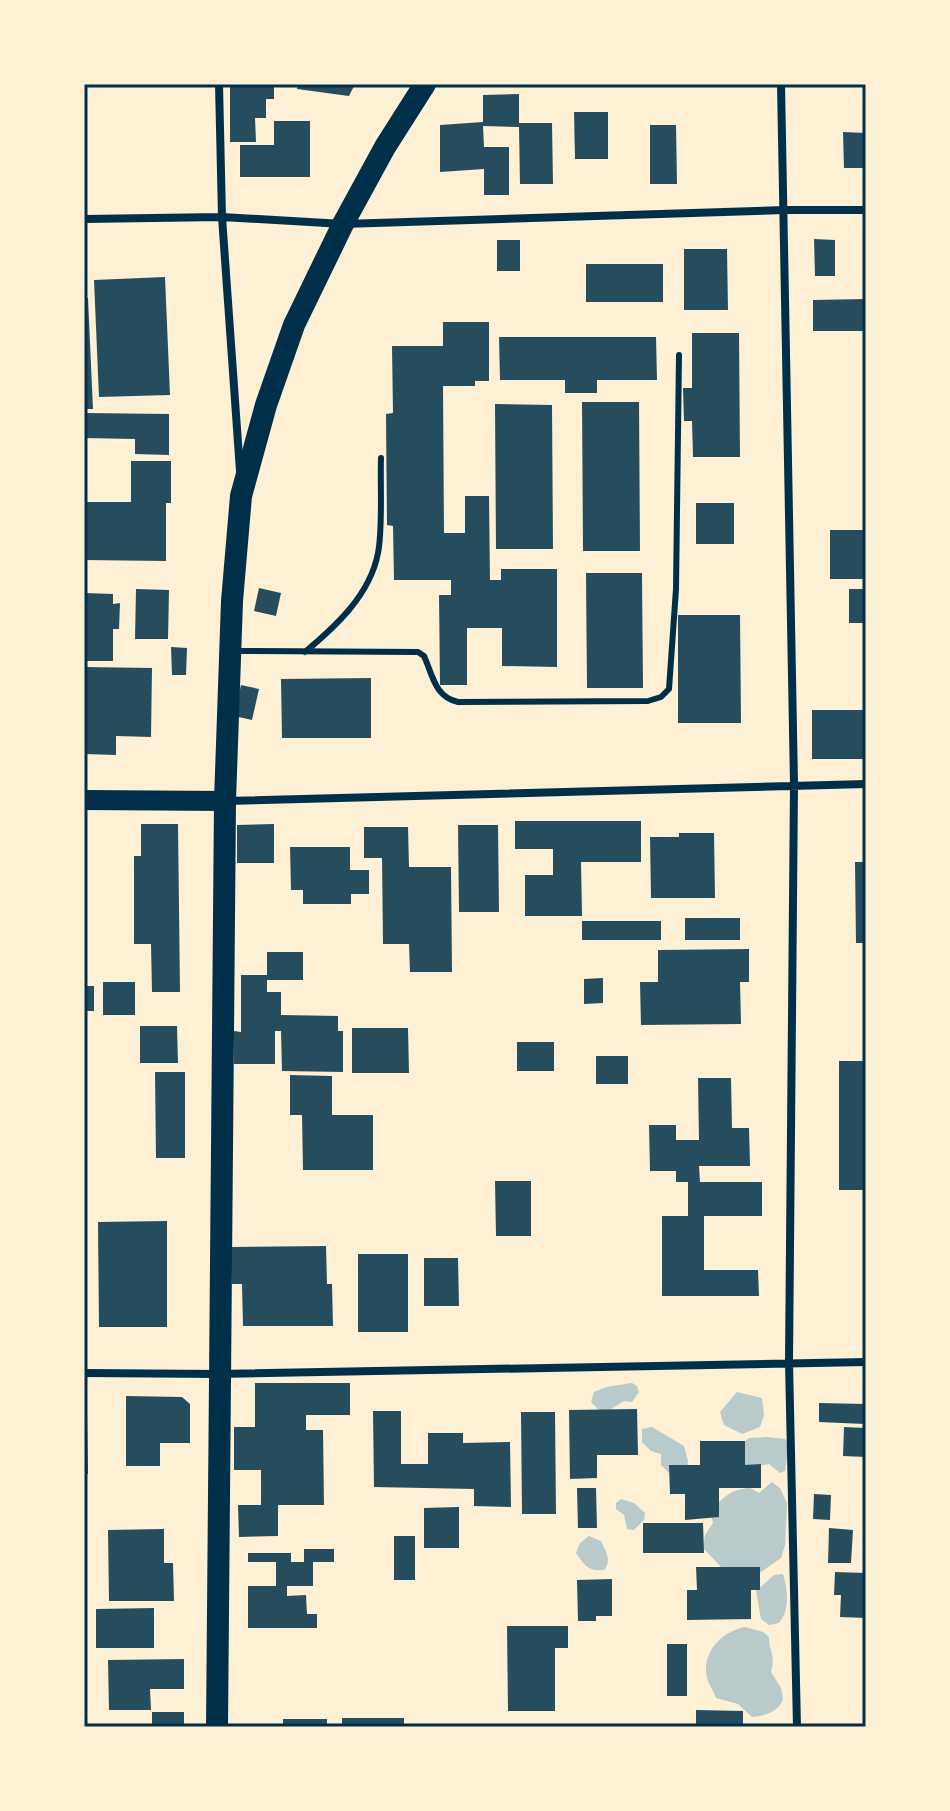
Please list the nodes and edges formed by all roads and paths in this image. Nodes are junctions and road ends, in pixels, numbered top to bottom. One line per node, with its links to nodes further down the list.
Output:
1 (219, 84): 6 (street)
2 (425, 84): 8 (highway)
3 (781, 84): 4 (street)
4 (784, 210): 5 (street); 8 (street); 14 (street)
5 (866, 210)
6 (222, 217): 7 (street); 8 (street); 11 (street)
7 (84, 219)
8 (343, 224): 11 (highway)
9 (679, 355): 13 (lane)
10 (381, 458): 13 (lane)
11 (241, 496): 12 (highway)
12 (231, 651): 13 (lane); 17 (highway)
13 (305, 652)
14 (794, 784): 15 (street); 17 (street); 18 (street)
15 (866, 784)
16 (84, 800): 17 (main road)
17 (225, 801): 21 (highway)
18 (789, 1362): 19 (street); 21 (street); 23 (street)
19 (866, 1362)
20 (84, 1373): 21 (street)
21 (219, 1374): 22 (highway)
22 (217, 1727)
23 (797, 1727)

